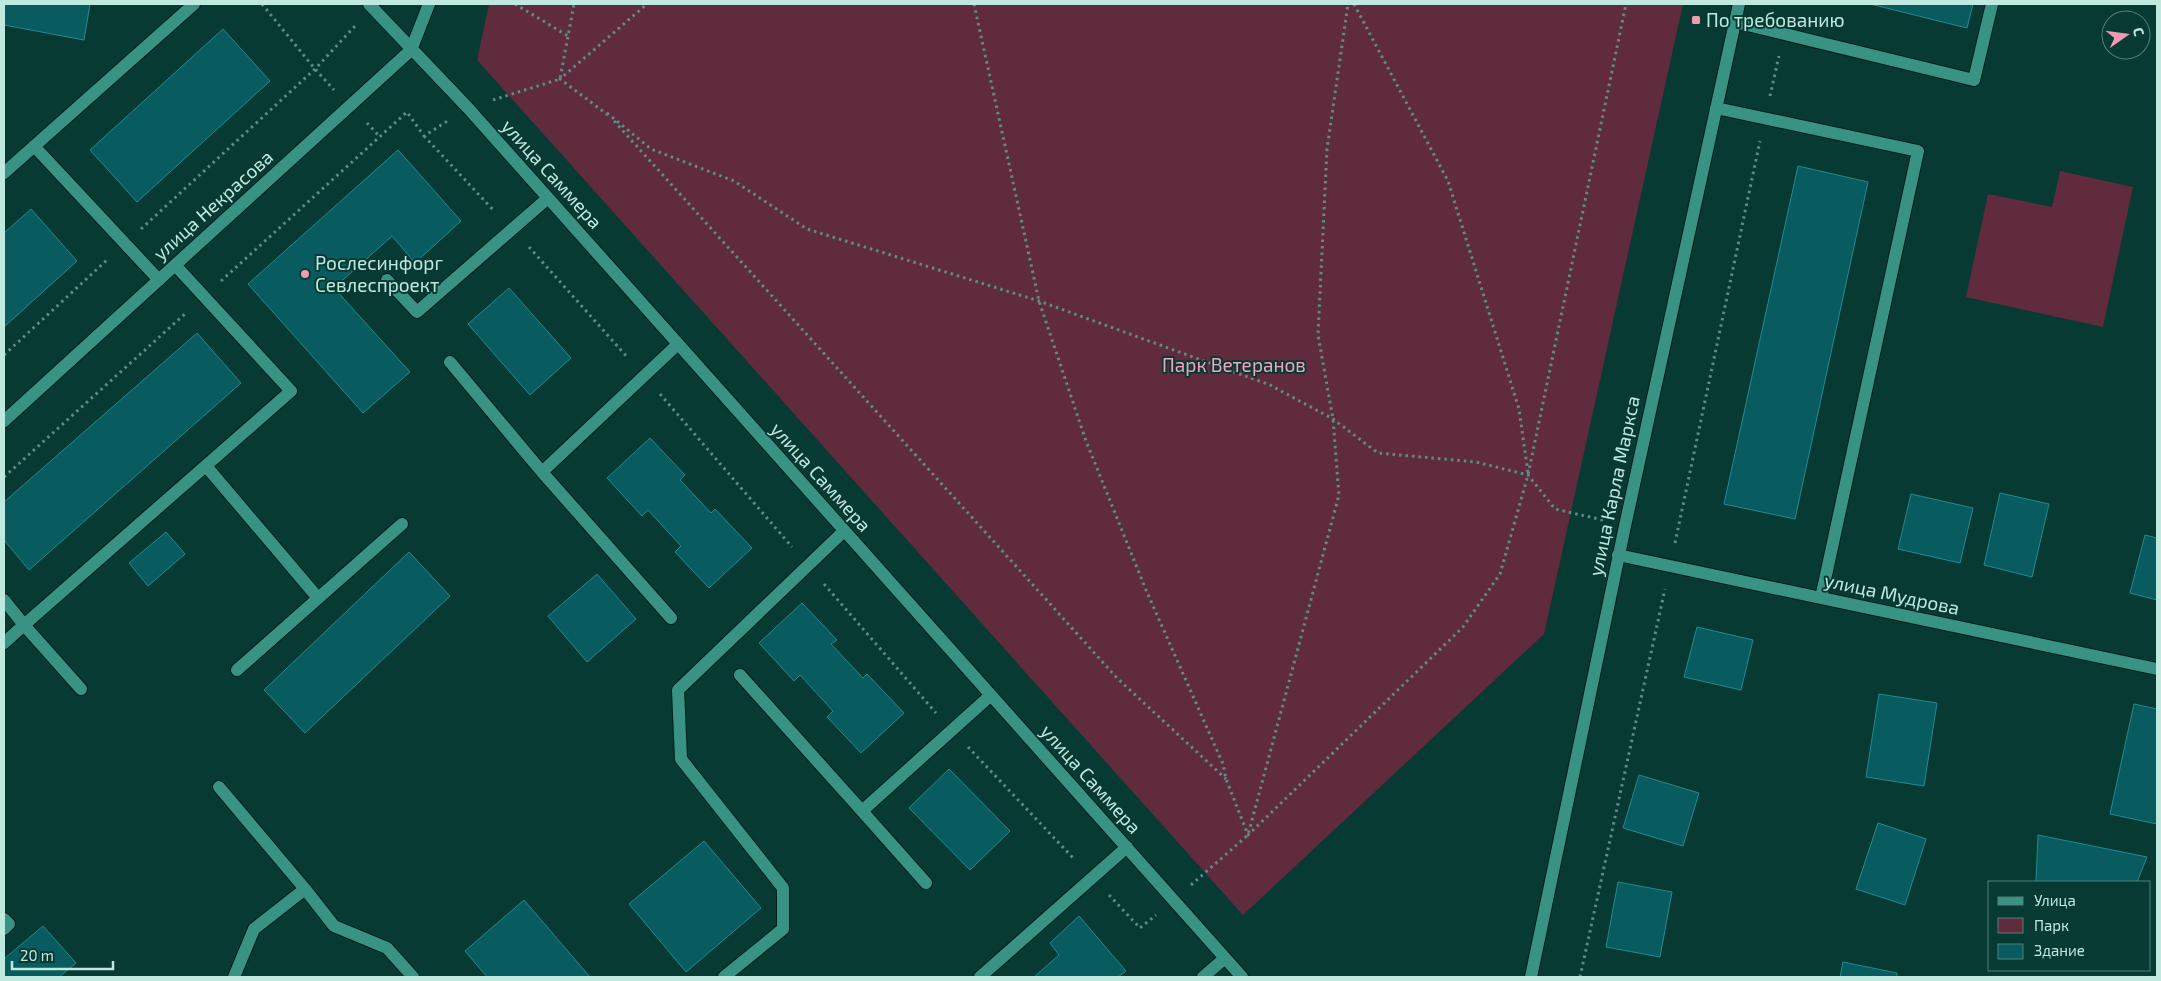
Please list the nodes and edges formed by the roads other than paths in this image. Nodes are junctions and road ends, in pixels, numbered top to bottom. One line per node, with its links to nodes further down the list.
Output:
1 (194, 4): 9 (street)
2 (429, 4): 7 (street, улица Некрасова)
3 (1739, 4): 6 (street, улица Карла Маркса)
4 (1992, 4): 6 (street)
5 (371, 5): 7 (street, улица Саммера)
6 (1735, 22): 8 (street, улица Карла Маркса)
7 (411, 50): 11 (street, улица Саммера); 12 (street, улица Некрасова)
8 (1716, 108): 22 (street, улица Карла Маркса); 24 (street)
9 (34, 146): 10 (street); 13 (street)
10 (4, 174)
11 (548, 198): 14 (street); 15 (street, улица Саммера)
12 (175, 265): 13 (street, улица Некрасова); 18 (street)
13 (158, 280): 17 (street, улица Некрасова)
14 (387, 280)
15 (678, 344): 19 (street); 21 (street, улица Саммера)
16 (450, 362): 19 (street)
17 (4, 421)
18 (206, 466): 23 (street); 27 (street)
19 (542, 472): 26 (street)
20 (402, 524): 23 (street)
21 (844, 530): 33 (street, улица Саммера); 44 (street)
22 (1618, 555): 24 (street, улица Мудрова); 48 (street, улица Карла Маркса)
23 (318, 598): 30 (street)
24 (1821, 598): 29 (street, улица Мудрова)
25 (4, 600): 27 (street)
26 (671, 618)
27 (24, 625): 28 (street); 32 (street)
28 (4, 643)
29 (2157, 669)
30 (237, 670)
31 (740, 675): 35 (street)
32 (81, 689)
33 (991, 695): 35 (street); 36 (street, улица Саммера)
34 (219, 787): 38 (street)
35 (862, 811): 37 (street)
36 (1127, 847): 41 (street, улица Саммера); 45 (street)
37 (926, 883)
38 (305, 889): 42 (street); 43 (street)
39 (4, 919): 40 (street)
40 (4, 928)
41 (1225, 958): 46 (street); 47 (street, улица Саммера)
42 (234, 977)
43 (413, 977)
44 (724, 977)
45 (980, 977)
46 (1203, 977)
47 (1242, 977)
48 (1531, 977)

